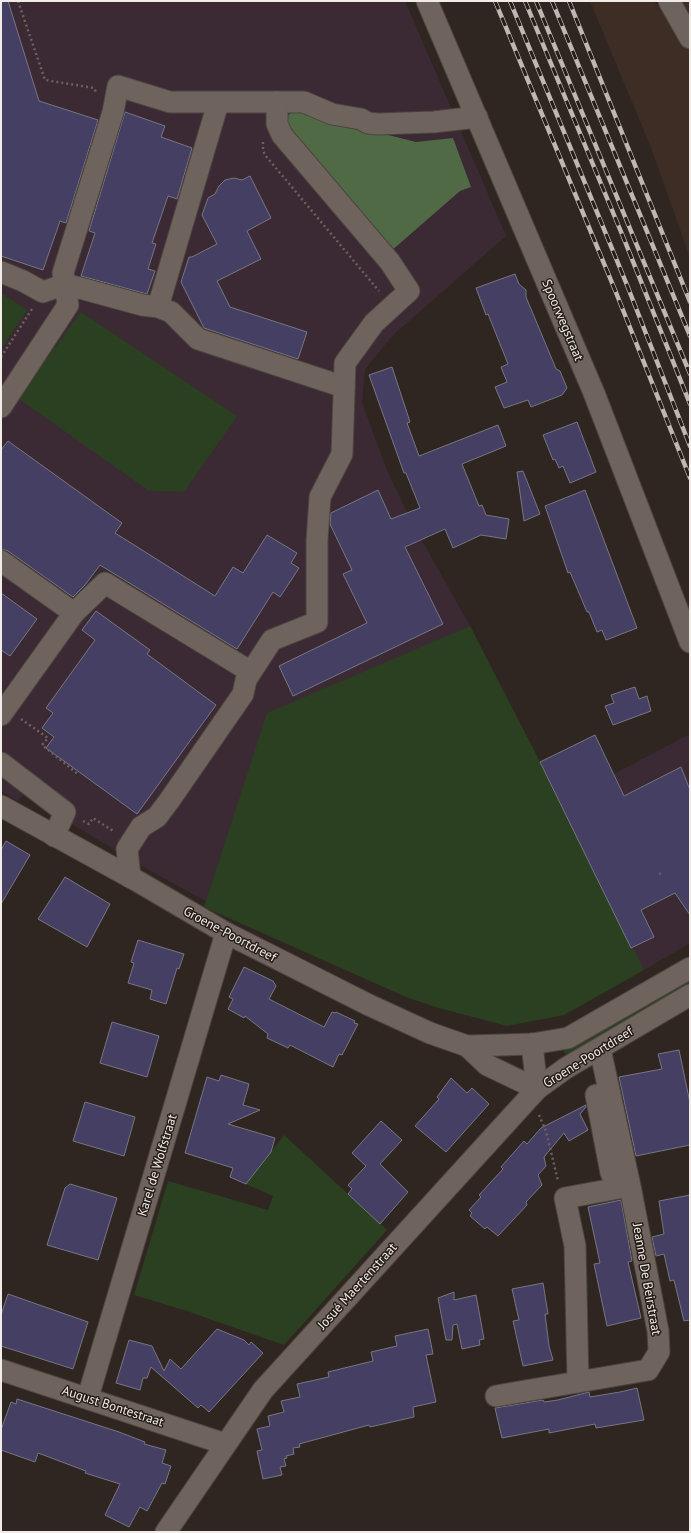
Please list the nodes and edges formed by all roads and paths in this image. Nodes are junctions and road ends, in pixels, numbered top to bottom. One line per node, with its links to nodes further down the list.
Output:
1 (18, 1): 5 (path)
2 (427, 1): 8 (street, Spoorwegstraat)
3 (669, 1): 4 (street)
4 (690, 38)
5 (97, 96)
6 (277, 102): 7 (street); 8 (street); 14 (street)
7 (218, 103): 11 (street); 13 (street)
8 (475, 112): 20 (street, Spoorwegstraat)
9 (263, 136): 14 (path)
10 (1, 272): 12 (street)
11 (65, 284): 12 (street); 13 (street); 17 (street)
12 (44, 292): 15 (path)
13 (158, 307): 16 (street)
14 (392, 307): 16 (street)
15 (1, 357)
16 (344, 387): 21 (street)
17 (2, 405)
18 (1, 561): 19 (street)
19 (74, 613): 21 (street); 22 (street)
20 (690, 642)
21 (251, 672): 28 (street)
22 (4, 711): 24 (path)
23 (1, 763): 26 (street)
24 (79, 775)
25 (1, 806): 27 (street, Groene-Poortdreef)
26 (65, 812): 27 (street); 28 (path)
27 (54, 836): 29 (street, Groene-Poortdreef)
28 (130, 843): 29 (street)
29 (130, 877): 30 (street, Groene-Poortdreef)
30 (226, 933): 34 (street, Groene-Poortdreef); 43 (street, Karel de Wolfstraat)
31 (690, 968): 33 (street, Groene-Poortdreef)
32 (690, 995): 35 (street, Groene-Poortdreef)
33 (532, 1044): 34 (street, Groene-Poortdreef); 36 (street)
34 (467, 1046): 36 (street, Groene-Poortdreef)
35 (594, 1052): 36 (street, Groene-Poortdreef); 37 (street); 38 (street, Jeanne De Beirstraat)
36 (534, 1092): 39 (path); 44 (street, Josué Maertenstraat)
37 (611, 1173)
38 (630, 1186): 39 (street); 41 (street, Jeanne De Beirstraat)
39 (565, 1198): 41 (street)
40 (1, 1370): 43 (street, August Bontestraat)
41 (578, 1382): 42 (street, Jeanne De Beirstraat)
42 (496, 1396)
43 (88, 1397): 44 (street, August Bontestraat)
44 (225, 1444): 45 (street, Josué Maertenstraat)
45 (166, 1532)

